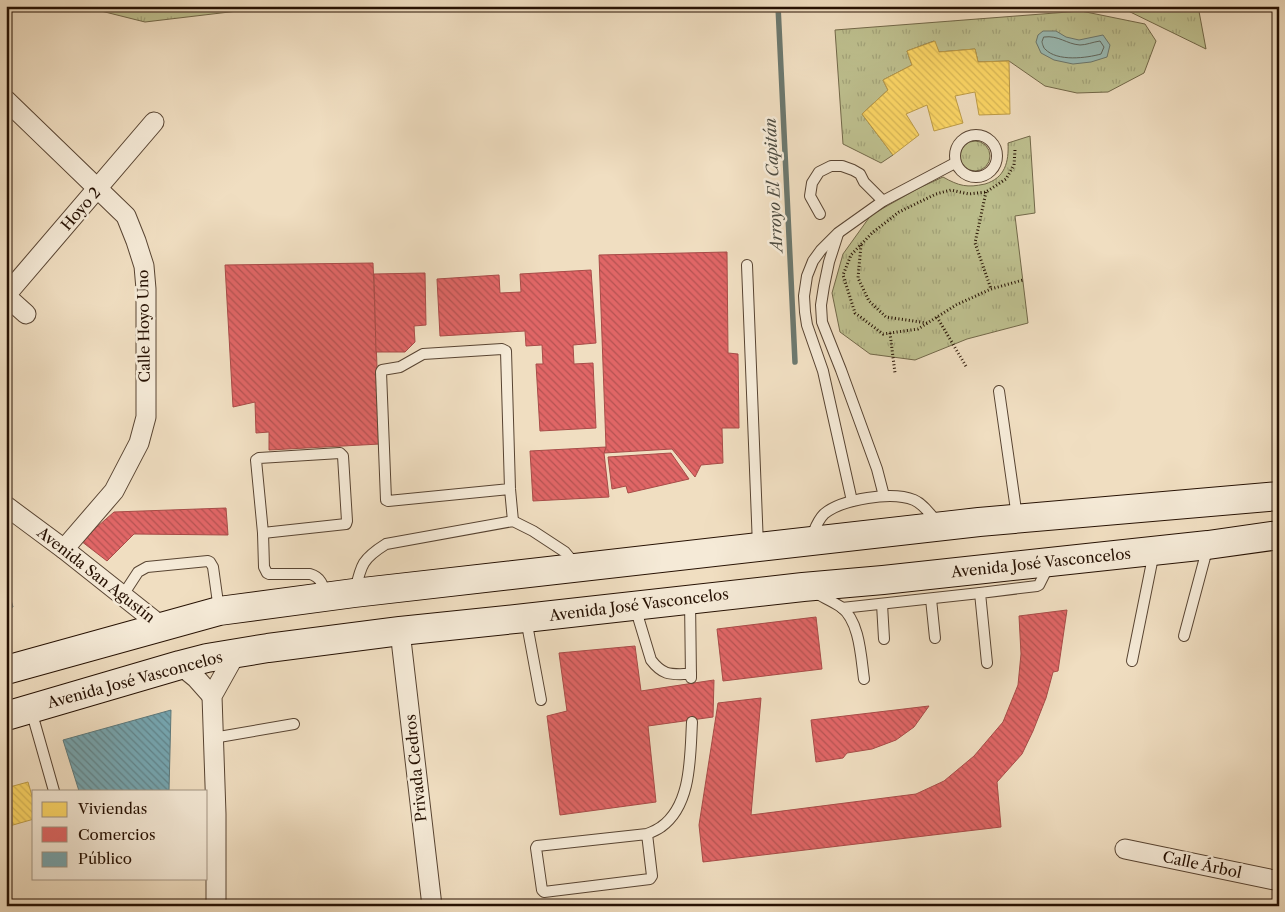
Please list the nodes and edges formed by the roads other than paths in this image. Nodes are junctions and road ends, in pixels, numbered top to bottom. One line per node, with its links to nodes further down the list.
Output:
1 (6, 100): 4 (street, Calle Hoyo Uno)
2 (154, 122): 4 (street, Hoyo 2)
3 (955, 163): 3 (lane); 5 (lane)
4 (98, 188): 9 (street, Hoyo 2); 25 (street, Calle Hoyo Uno)
5 (883, 201): 6 (lane); 7 (lane)
6 (820, 214)
7 (838, 233): 13 (lane); 15 (lane)
8 (747, 265): 24 (lane)
9 (6, 296): 10 (street)
10 (26, 314)
11 (999, 391): 17 (lane)
12 (510, 490): 12 (lane); 18 (lane)
13 (884, 496): 15 (lane); 19 (lane)
14 (1279, 496): 17 (main road)
15 (852, 501): 22 (lane)
16 (6, 506): 25 (street, Avenida San Agustín)
17 (1017, 518): 19 (main road)
18 (513, 521): 28 (lane); 30 (lane)
19 (941, 526): 22 (main road)
20 (263, 533): 20 (lane); 33 (lane)
21 (1279, 536): 23 (main road, Avenida José Vasconcelos)
22 (810, 541): 24 (main road)
23 (1208, 545): 26 (main road, Avenida José Vasconcelos); 43 (lane)
24 (758, 547): 28 (main road)
25 (64, 549): 32 (street, Avenida San Agustín)
26 (1154, 551): 27 (main road, Avenida José Vasconcelos); 47 (lane)
27 (1050, 562): 29 (main road, Avenida José Vasconcelos); 31 (lane)
28 (578, 567): 30 (main road)
29 (803, 586): 35 (main road, Avenida José Vasconcelos); 38 (lane)
30 (354, 593): 33 (main road)
31 (980, 594): 34 (lane); 48 (lane)
32 (123, 595): 39 (lane); 41 (street, Avenida San Agustín)
33 (326, 597): 39 (main road)
34 (930, 599): 36 (lane); 44 (lane)
35 (690, 600): 37 (main road, Avenida José Vasconcelos); 37 (lane)
36 (882, 604): 38 (lane); 45 (lane)
37 (634, 606): 40 (main road, Avenida José Vasconcelos)
38 (842, 608): 51 (lane)
39 (219, 611): 41 (main road)
40 (526, 618): 42 (main road, Avenida José Vasconcelos); 53 (lane)
41 (161, 626): 50 (main road)
42 (400, 631): 46 (main road, Avenida José Vasconcelos); 64 (street, Privada Cedros)
43 (1184, 636)
44 (935, 638)
45 (884, 639)
46 (236, 653): 49 (main road, Avenida José Vasconcelos); 52 (street)
47 (1132, 661)
48 (987, 663)
49 (180, 665): 52 (street); 54 (main road, Avenida José Vasconcelos)
50 (6, 670)
51 (864, 679)
52 (212, 696): 57 (street)
53 (541, 700)
54 (19, 712): 58 (lane)
55 (692, 722): 60 (lane)
56 (294, 724): 57 (lane)
57 (213, 738): 59 (street)
58 (54, 790)
59 (211, 814): 63 (street)
60 (647, 834): 60 (lane)
61 (1125, 849): 62 (street, Calle Árbol)
62 (1279, 881)
63 (216, 906)
64 (432, 906)

